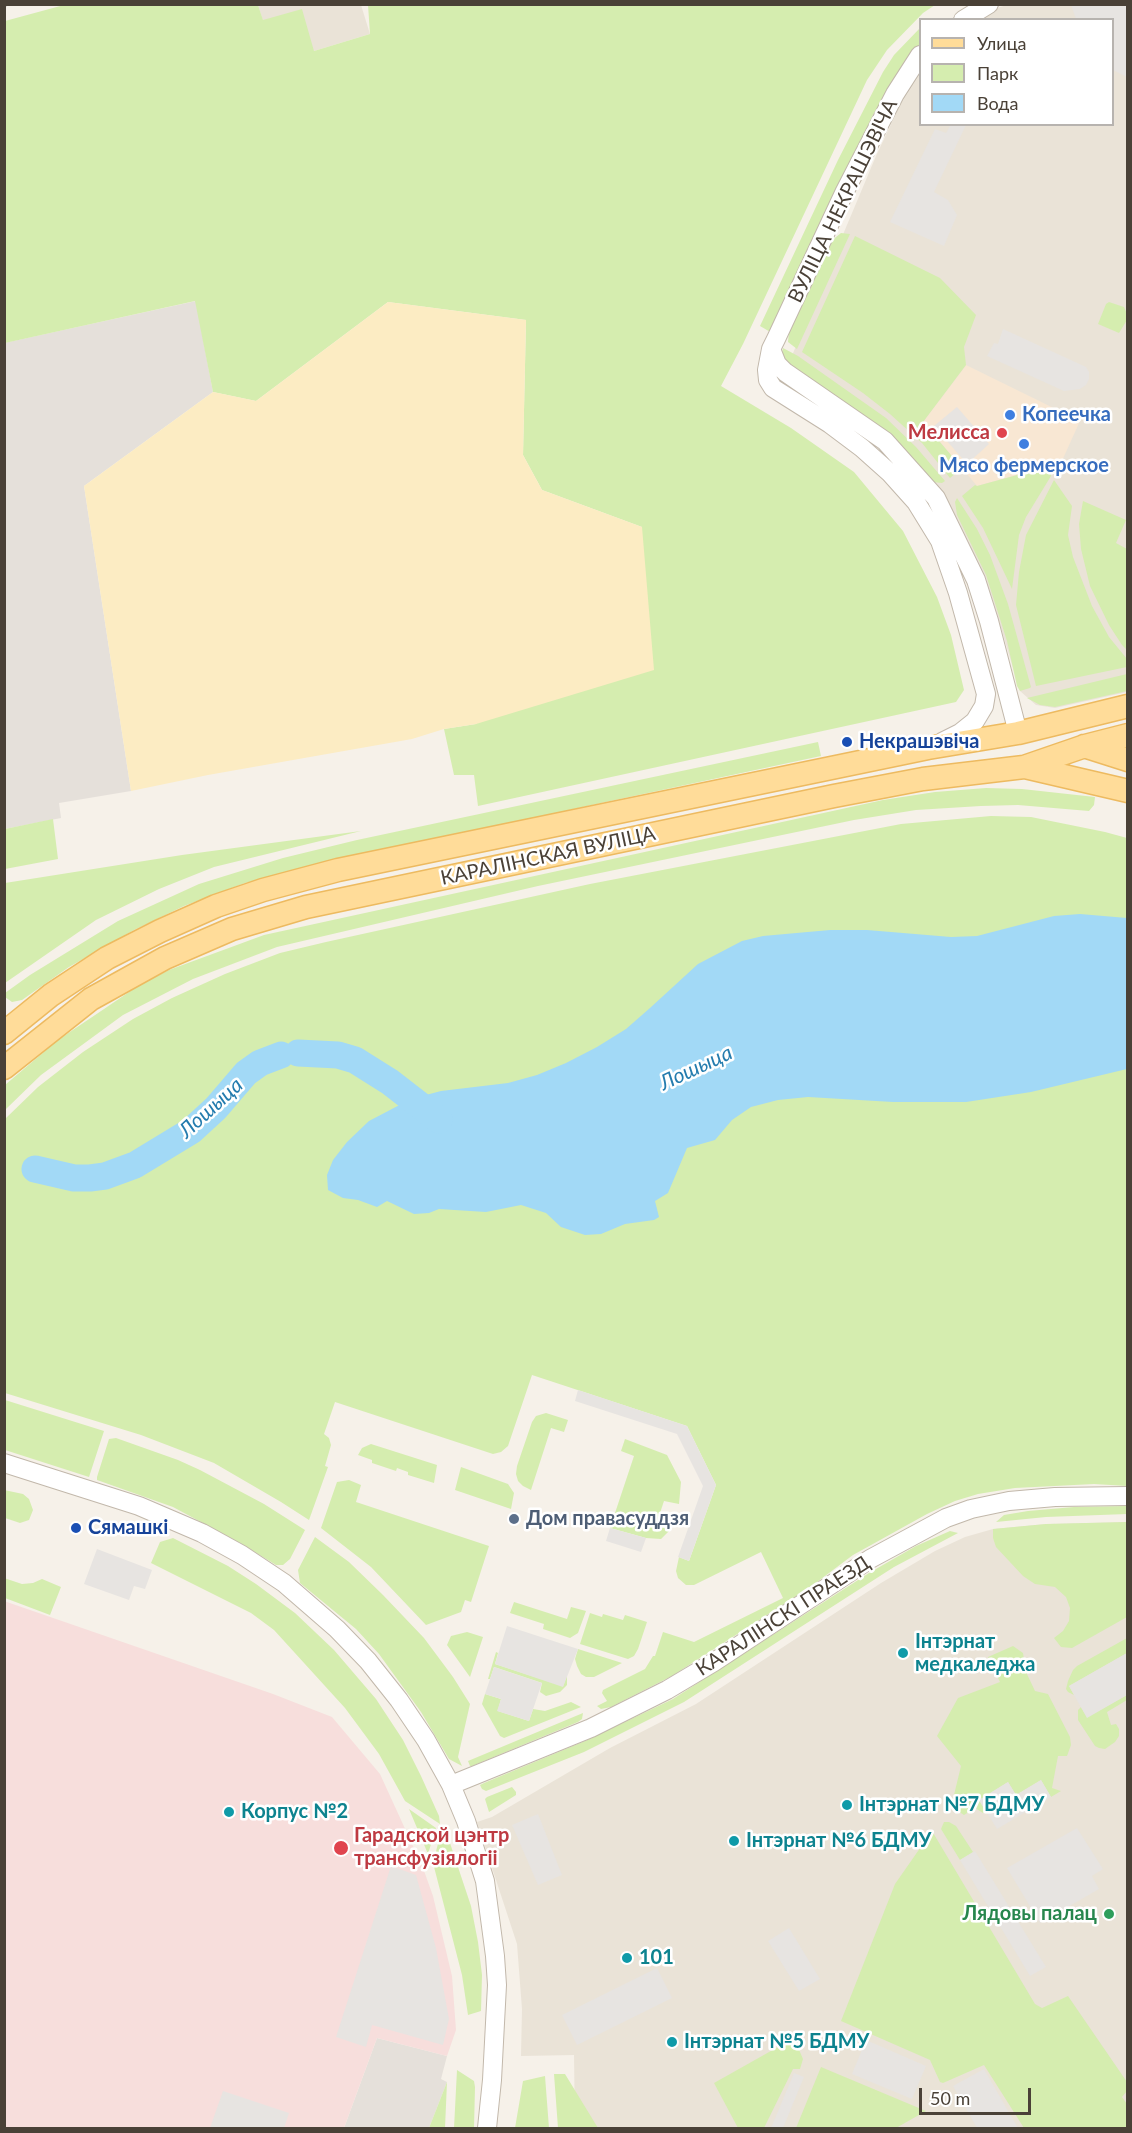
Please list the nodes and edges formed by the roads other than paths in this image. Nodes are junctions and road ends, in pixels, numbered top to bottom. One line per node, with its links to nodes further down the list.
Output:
1 (989, 4): 2 (street)
2 (966, 18)
3 (919, 59): 4 (street, ВУЛІЦА НЕКРАШЭВІЧА)
4 (771, 349): 6 (street); 9 (street, ВУЛІЦА НЕКРАШЭВІЧА)
5 (1128, 706): 6 (main road, КАРАЛІНСКАЯ ВУЛІЦА)
6 (1018, 733): 8 (main road); 9 (main road, КАРАЛІНСКАЯ ВУЛІЦА); 11 (main road)
7 (1128, 736): 8 (main road, КАРАЛІНСКАЯ ВУЛІЦА); 10 (main road)
8 (1085, 746): 10 (main road); 11 (main road, КАРАЛІНСКАЯ ВУЛІЦА)
9 (928, 748): 13 (main road, КАРАЛІНСКАЯ ВУЛІЦА)
10 (1128, 759)
11 (1024, 767): 12 (main road); 14 (main road, КАРАЛІНСКАЯ ВУЛІЦА)
12 (1128, 791)
13 (514, 835): 14 (main road); 15 (main road, КАРАЛІНСКАЯ ВУЛІЦА)
14 (519, 862): 16 (main road, КАРАЛІНСКАЯ ВУЛІЦА)
15 (4, 1033)
16 (4, 1068)
17 (4, 1463): 19 (street)
18 (1128, 1496): 19 (street, КАРАЛІНСКІ ПРАЕЗД)
19 (451, 1785): 20 (street)
20 (487, 2128)

